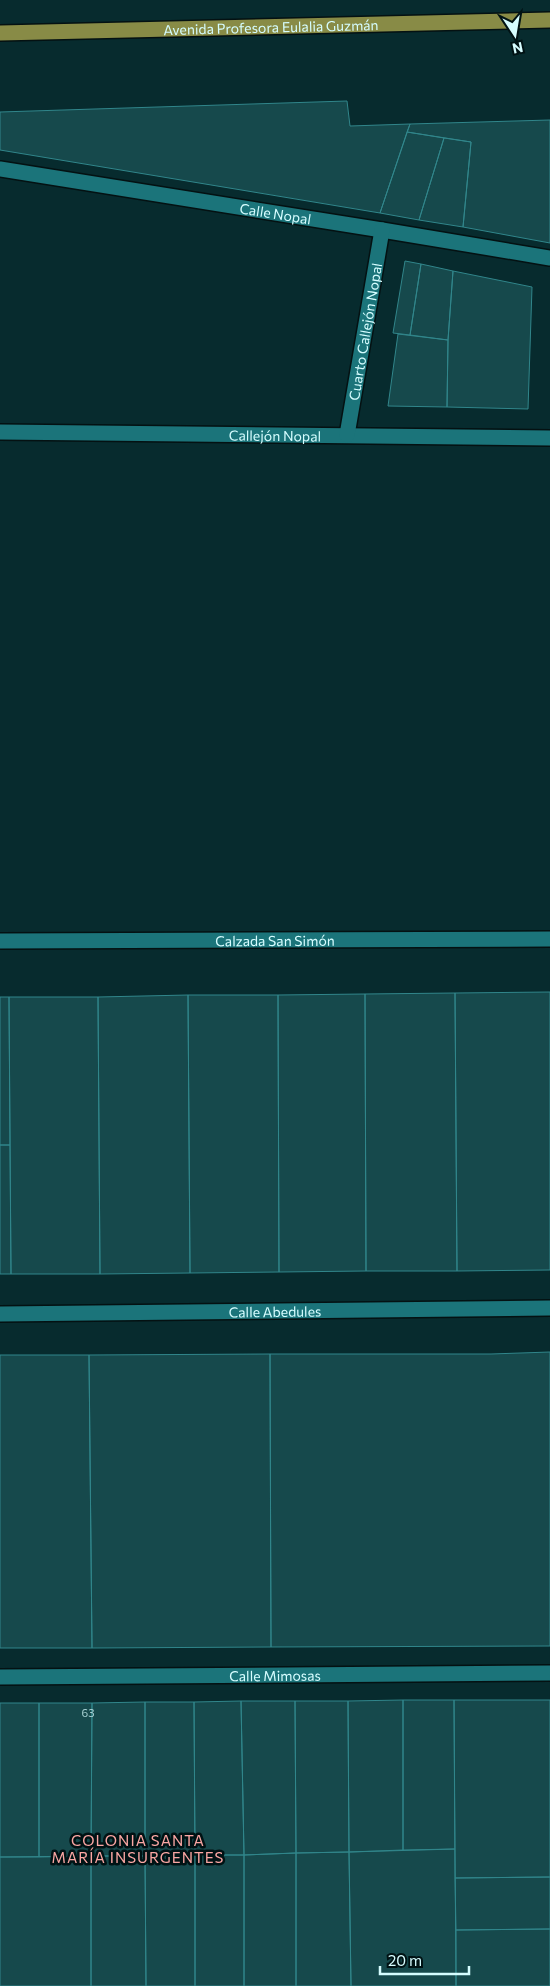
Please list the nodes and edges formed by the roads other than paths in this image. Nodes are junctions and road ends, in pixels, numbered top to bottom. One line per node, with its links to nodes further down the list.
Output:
1 (548, 19): 2 (main road, Avenida Profesora Eulalia Guzmán)
2 (0, 33)
3 (0, 169): 4 (street, Calle Nopal)
4 (382, 230): 5 (street, Calle Nopal); 7 (street, Cuarto Callejón Nopal)
5 (550, 258)
6 (0, 432): 7 (street, Callejón Nopal)
7 (347, 434): 8 (street, Callejón Nopal)
8 (550, 438)
9 (550, 939): 10 (street, Calzada San Simón)
10 (0, 942)
11 (550, 1308): 12 (street, Calle Abedules)
12 (0, 1314)
13 (550, 1673): 14 (street, Calle Mimosas)
14 (0, 1677)

